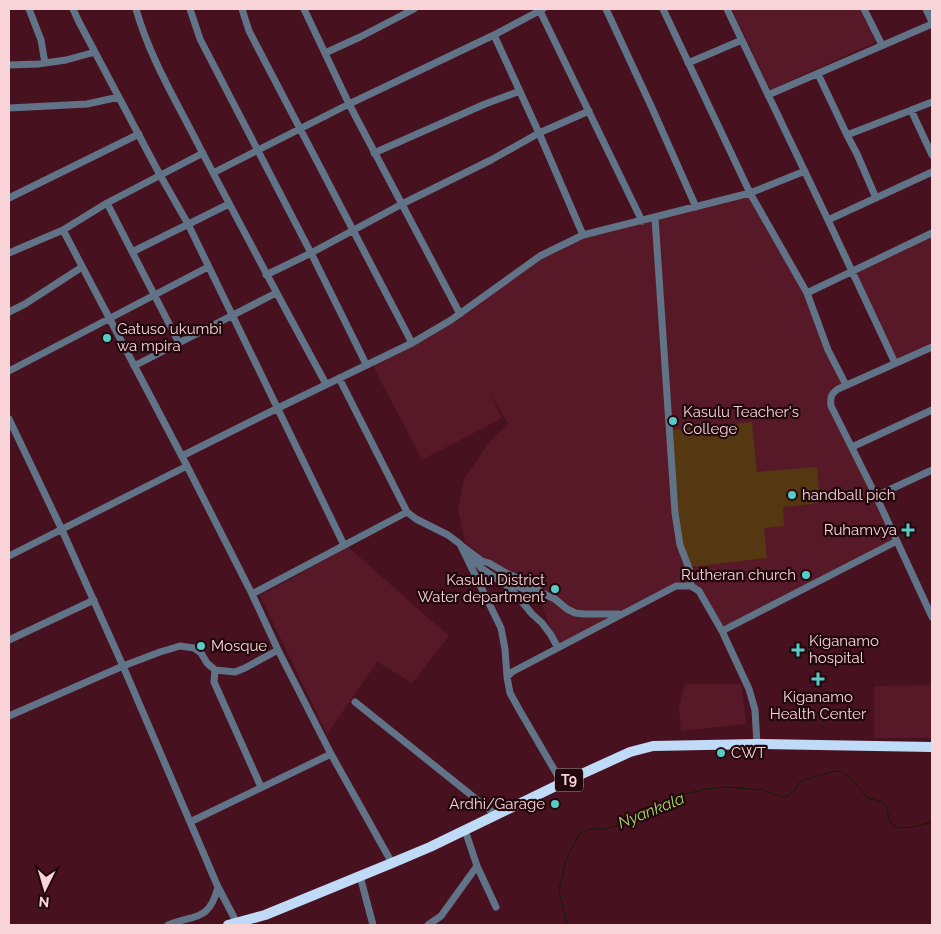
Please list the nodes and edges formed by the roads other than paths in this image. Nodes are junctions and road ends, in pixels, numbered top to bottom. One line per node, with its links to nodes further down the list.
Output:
1 (28, 9): 20 (street)
2 (73, 9): 18 (street)
3 (136, 9): 37 (street)
4 (190, 9): 36 (street)
5 (242, 9): 32 (street)
6 (304, 9): 19 (street)
7 (414, 9): 19 (street)
8 (541, 9): 15 (street); 31 (street)
9 (606, 9): 50 (street)
10 (663, 9): 21 (street)
11 (727, 9): 16 (street)
12 (864, 9): 17 (street)
13 (926, 9): 14 (street)
14 (932, 23): 17 (street)
15 (494, 35): 24 (street); 28 (street)
16 (742, 40): 21 (street); 25 (street)
17 (882, 46): 23 (street)
18 (95, 52): 20 (street); 26 (street)
19 (325, 53): 28 (street)
20 (45, 63): 22 (street)
21 (688, 63): 44 (street)
22 (9, 65)
23 (818, 74): 25 (street); 35 (street)
24 (520, 91): 33 (street); 38 (street)
25 (768, 96): 40 (street)
26 (119, 98): 29 (street); 34 (street)
27 (932, 102): 30 (street)
28 (349, 104): 32 (street); 38 (street)
29 (9, 108)
30 (911, 110): 35 (street); 39 (street)
31 (589, 111): 33 (street); 52 (street)
32 (300, 128): 36 (street); 56 (street)
33 (539, 133): 49 (street); 58 (street)
34 (138, 134): 43 (street); 45 (street)
35 (847, 135): 46 (street)
36 (257, 150): 41 (street); 61 (street)
37 (203, 153): 41 (street); 43 (street)
38 (374, 153): 49 (street)
39 (932, 155)
40 (805, 171): 44 (street); 53 (street)
41 (213, 172): 48 (street)
42 (932, 172): 46 (street)
43 (160, 175): 47 (street); 54 (street)
44 (750, 193): 50 (street); 67 (street)
45 (9, 198)
46 (876, 198): 53 (street)
47 (107, 203): 55 (street); 59 (street)
48 (229, 204): 54 (street); 65 (street)
49 (402, 204): 56 (street); 70 (street)
50 (696, 207): 51 (street)
51 (655, 218): 52 (street); 98 (street)
52 (642, 220): 58 (street)
53 (828, 220): 64 (street)
54 (188, 224): 59 (street); 63 (street)
55 (63, 230): 60 (street); 62 (street)
56 (354, 230): 61 (street); 73 (street)
57 (932, 233): 64 (street)
58 (583, 235): 70 (street)
59 (132, 252): 68 (street)
60 (9, 253)
61 (311, 253): 65 (street); 77 (street)
62 (82, 267): 69 (street); 72 (street)
63 (208, 267): 68 (street); 71 (street)
64 (851, 272): 67 (street); 76 (street)
65 (266, 275): 66 (street)
66 (276, 293): 71 (street); 81 (street)
67 (807, 293): 82 (street)
68 (154, 295): 72 (street); 74 (street)
69 (9, 312)
70 (460, 314): 73 (street)
71 (232, 315): 74 (street); 83 (street)
72 (109, 319): 78 (street); 79 (street)
73 (412, 342): 77 (street)
74 (179, 343): 78 (street)
75 (932, 347): 76 (street)
76 (895, 363): 82 (street)
77 (366, 364): 80 (street)
78 (134, 366): 87 (street)
79 (9, 371)
80 (339, 378): 81 (street); 91 (street)
81 (326, 384): 83 (street)
82 (846, 385): 86 (street)
83 (278, 408): 87 (street); 94 (street)
84 (932, 410): 86 (street)
85 (9, 419): 92 (street)
86 (852, 447): 90 (street)
87 (182, 456): 88 (street)
88 (187, 466): 92 (street); 99 (street)
89 (932, 470): 90 (street)
90 (876, 496): 93 (street)
91 (407, 512): 94 (street); 95 (street)
92 (62, 530): 96 (street); 101 (street)
93 (897, 541): 103 (street); 104 (street)
94 (344, 545): 99 (street)
95 (462, 547): 97 (street); 100 (street); 110 (street)
96 (9, 556)
97 (497, 579): 100 (street); 106 (street)
98 (691, 586): 102 (street); 104 (street)
99 (252, 594): 107 (street)
100 (544, 594): 102 (street)
101 (94, 600): 105 (street); 108 (street)
102 (624, 614): 106 (street)
103 (932, 617)
104 (722, 631): 113 (street)
105 (9, 640)
106 (558, 648): 110 (street)
107 (278, 650): 109 (street); 115 (street)
108 (123, 666): 109 (street); 112 (street); 119 (street)
109 (215, 670): 117 (street)
110 (507, 677): 116 (street)
111 (355, 702): 118 (street)
112 (9, 715)
113 (757, 744): 114 (highway, T9); 116 (highway, T9)
114 (932, 747)
115 (331, 754): 117 (street); 121 (street)
116 (562, 783): 118 (highway, T9)
117 (261, 788): 119 (street)
118 (496, 815): 120 (highway, T9)
119 (190, 822): 124 (street)
120 (465, 830): 121 (highway, T9); 122 (street)
121 (392, 863): 123 (highway, T9)
122 (477, 866): 125 (street); 130 (street)
123 (360, 876): 126 (highway, T9); 129 (street)
124 (218, 887): 127 (street); 128 (street)
125 (496, 907)
126 (249, 922): 127 (highway, T9)
127 (233, 924)
128 (168, 925)
129 (373, 925)
130 (428, 925)

